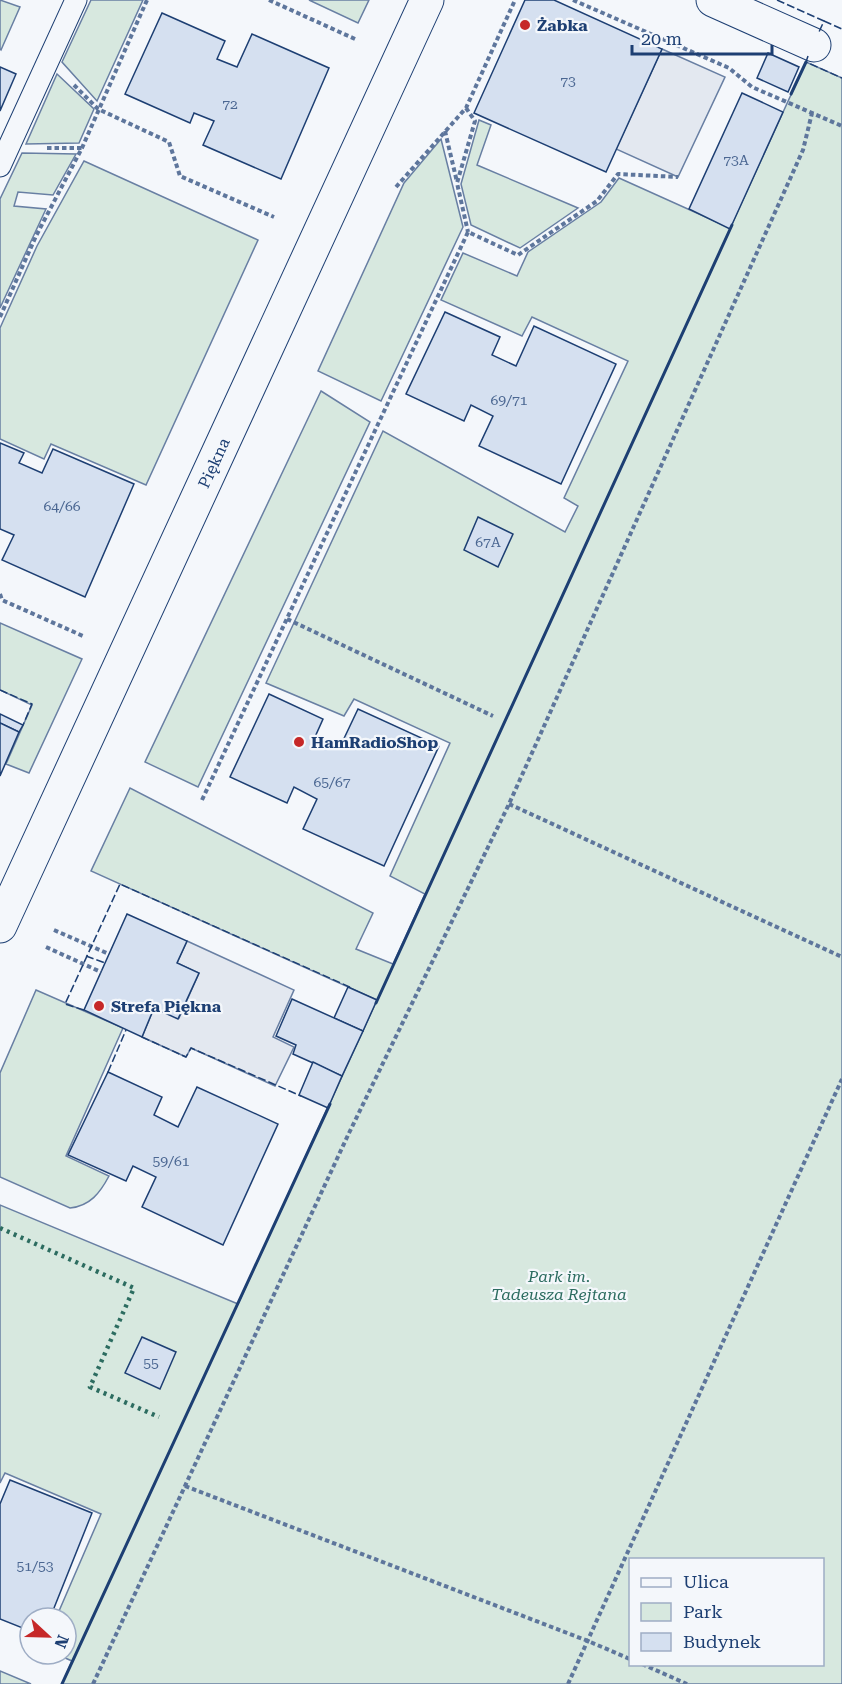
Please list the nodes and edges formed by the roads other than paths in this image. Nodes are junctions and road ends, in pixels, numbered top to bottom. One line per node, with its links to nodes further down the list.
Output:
1 (76, 0): 5 (lane)
2 (427, 0): 6 (street, Piękna)
3 (713, 0): 4 (street)
4 (814, 45)
5 (0, 165)
6 (0, 926)

